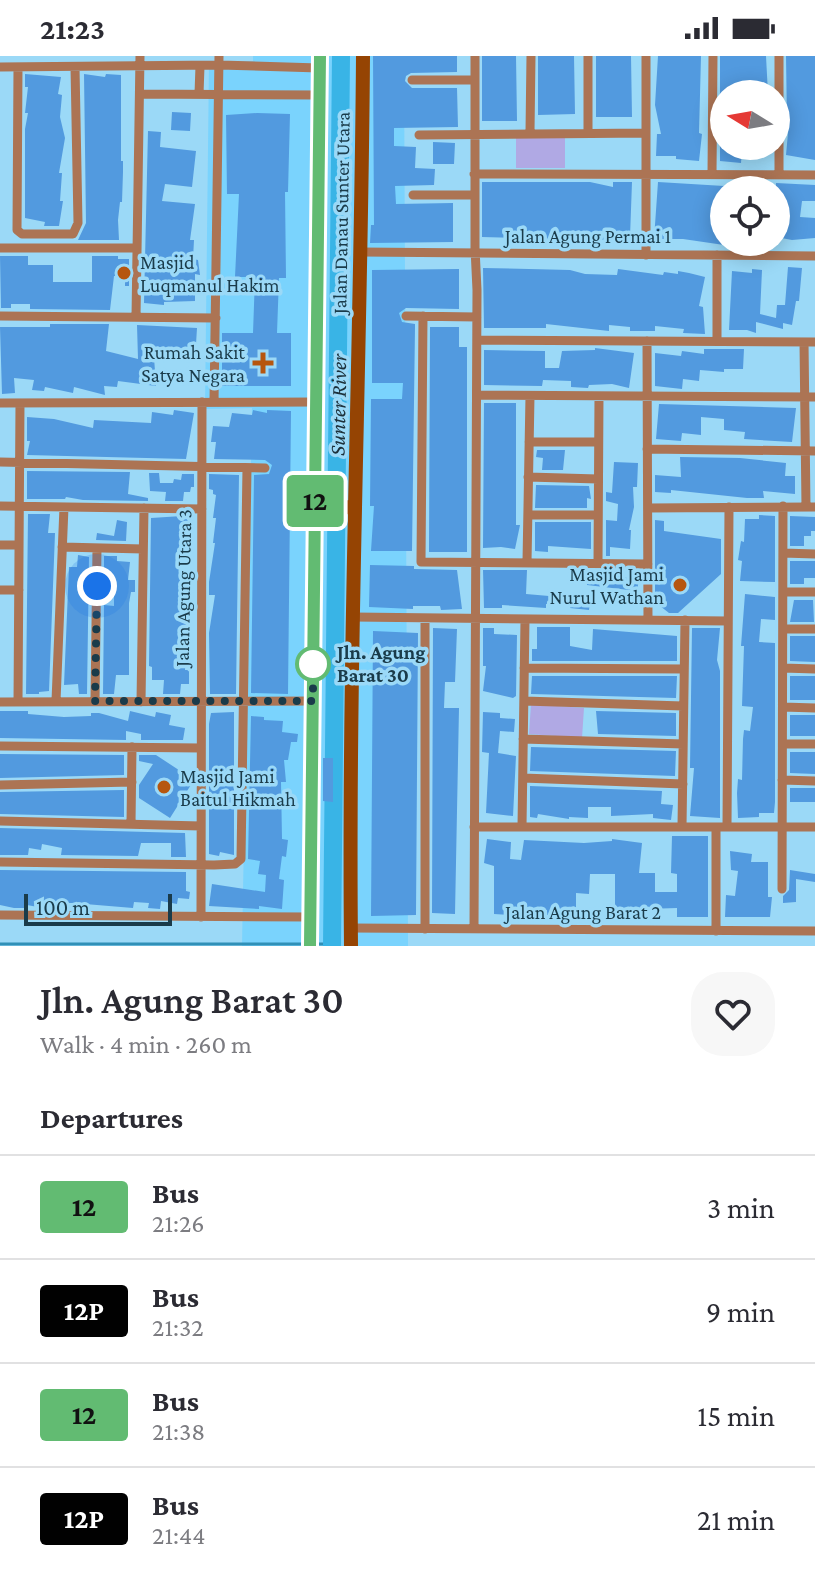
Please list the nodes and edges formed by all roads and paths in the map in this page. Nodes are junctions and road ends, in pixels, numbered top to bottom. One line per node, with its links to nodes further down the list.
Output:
1 (140, 56): 15 (street)
2 (363, 56): 36 (main road, Jalan Danau Sunter Utara)
3 (475, 56): 17 (street)
4 (531, 56): 22 (street)
5 (588, 56): 23 (street)
6 (646, 56): 25 (street)
7 (713, 56): 29 (street)
8 (779, 56): 30 (street)
9 (219, 61): 10 (street); 11 (street); 20 (street)
10 (320, 62): 21 (main road, Jalan Danau Sunter Utara)
11 (200, 66): 15 (street); 19 (street)
12 (0, 67): 13 (street)
13 (18, 67): 14 (street); 14 (street)
14 (75, 67): 15 (street)
15 (140, 68): 18 (street)
16 (412, 80): 17 (street)
17 (475, 80): 24 (street)
18 (140, 94): 19 (street); 35 (street)
19 (199, 94): 20 (street)
20 (219, 94): 21 (street); 48 (street)
21 (319, 95): 61 (main road, Jalan Danau Sunter Utara)
22 (530, 132): 23 (street); 24 (street)
23 (588, 132): 25 (street)
24 (475, 133): 26 (street); 27 (street)
25 (646, 133): 28 (street)
26 (419, 135)
27 (474, 174): 28 (street); 33 (street)
28 (646, 174): 29 (street); 38 (street)
29 (712, 174): 30 (street)
30 (779, 174): 31 (street)
31 (815, 175)
32 (413, 195): 33 (street)
33 (474, 195): 37 (street)
34 (0, 248): 35 (street)
35 (137, 248): 46 (street)
36 (361, 252): 37 (street, Jalan Agung Permai 1); 79 (main road, Jalan Danau Sunter Utara)
37 (475, 253): 38 (street, Jalan Agung Permai 1); 47 (street)
38 (646, 255): 39 (street, Jalan Agung Permai 1)
39 (710, 255)
40 (717, 256): 51 (street)
41 (790, 256): 42 (street, Jalan Agung Permai 1)
42 (815, 256)
43 (0, 316): 46 (street)
44 (406, 316): 45 (street)
45 (423, 316): 47 (street); 95 (street)
46 (136, 317): 48 (street)
47 (477, 317): 49 (street)
48 (216, 318): 60 (street)
49 (477, 340): 50 (street); 54 (street)
50 (647, 341): 51 (street); 57 (street)
51 (717, 341): 52 (street)
52 (804, 342): 53 (street); 58 (street)
53 (815, 342)
54 (477, 395): 55 (street); 95 (street)
55 (530, 396): 56 (street); 64 (street)
56 (599, 396): 57 (street); 65 (street)
57 (647, 396): 58 (street); 66 (street)
58 (810, 397): 67 (street)
59 (202, 402): 60 (street); 63 (street); 70 (street, Jalan Agung Utara 3)
60 (214, 402): 61 (street)
61 (316, 402): 83 (main road, Jalan Danau Sunter Utara)
62 (0, 403): 63 (street)
63 (20, 403): 69 (street)
64 (529, 442): 65 (street); 73 (street)
65 (598, 442): 74 (street)
66 (647, 449): 67 (street); 84 (street)
67 (810, 451): 81 (street)
68 (0, 462): 69 (street)
69 (19, 462): 70 (street); 76 (street)
70 (203, 467): 71 (street); 85 (street, Jalan Agung Utara 3)
71 (247, 468): 72 (street); 119 (street)
72 (265, 468)
73 (528, 477): 74 (street); 86 (street)
74 (598, 479): 87 (street)
75 (0, 506): 76 (street)
76 (19, 506): 78 (street); 89 (street)
77 (783, 506): 80 (street); 81 (street); 93 (street)
78 (64, 507): 82 (street); 90 (street)
79 (352, 507): 83 (main road); 103 (main road, Jalan Danau Sunter Utara)
80 (729, 507): 84 (street); 109 (street)
81 (810, 507)
82 (144, 508): 85 (street); 92 (street)
83 (319, 508): 120 (main road, Jalan Danau Sunter Utara)
84 (648, 508): 98 (street)
85 (202, 509): 118 (street, Jalan Agung Utara 3)
86 (528, 515): 87 (street); 96 (street)
87 (598, 515): 97 (street)
88 (0, 545): 89 (street)
89 (19, 545): 100 (street)
90 (62, 547): 91 (street); 116 (street)
91 (97, 548): 92 (street); 117 (street)
92 (143, 549): 124 (street)
93 (783, 553): 94 (street); 101 (street)
94 (815, 554)
95 (476, 561): 96 (street); 105 (street)
96 (527, 562): 97 (street)
97 (598, 563): 98 (street)
98 (648, 564): 107 (street)
99 (0, 590): 100 (street)
100 (19, 590): 123 (street)
101 (783, 592): 102 (street); 110 (street)
102 (815, 592)
103 (353, 617): 104 (street); 160 (main road, Jalan Danau Sunter Utara)
104 (425, 618): 105 (street); 155 (street)
105 (475, 618): 106 (street); 144 (street)
106 (525, 619): 107 (street); 112 (street)
107 (648, 620): 108 (street)
108 (685, 620): 109 (street); 114 (street)
109 (728, 621): 147 (street)
110 (783, 629): 111 (street); 113 (street)
111 (815, 629)
112 (524, 668): 114 (street); 121 (street)
113 (783, 668): 115 (street); 126 (street)
114 (684, 669): 125 (street)
115 (815, 669)
116 (56, 701): 117 (street); 123 (street)
117 (95, 701): 124 (street)
118 (201, 701): 119 (street); 124 (street); 134 (street, Jalan Agung Utara 3)
119 (245, 701): 120 (street); 151 (street)
120 (313, 701): 157 (main road, Jalan Danau Sunter Utara)
121 (524, 701): 125 (street); 128 (street)
122 (0, 702): 123 (street)
123 (18, 702)
124 (141, 702)
125 (683, 706): 129 (street)
126 (783, 707): 127 (street); 130 (street)
127 (815, 708)
128 (523, 739): 129 (street); 135 (street)
129 (683, 744): 139 (street)
130 (783, 744): 131 (street); 136 (street)
131 (815, 744)
132 (0, 746): 133 (street)
133 (132, 747): 134 (street); 138 (street)
134 (201, 748): 143 (street, Jalan Agung Utara 3)
135 (523, 778): 139 (street); 145 (street)
136 (782, 780): 137 (street); 148 (street)
137 (815, 781)
138 (132, 782): 140 (street); 142 (street)
139 (683, 784): 146 (street)
140 (0, 785)
141 (0, 821): 142 (street)
142 (131, 824): 143 (street)
143 (201, 826): 151 (street, Jalan Agung Utara 3)
144 (474, 827): 145 (street); 156 (street)
145 (522, 827): 146 (street)
146 (682, 827): 147 (street)
147 (721, 827): 148 (street); 158 (street)
148 (783, 827): 149 (street); 152 (street)
149 (815, 827)
150 (0, 862): 151 (street)
151 (201, 865): 154 (street, Jalan Agung Utara 3)
152 (782, 889)
153 (0, 915): 154 (street)
154 (201, 917): 157 (street)
155 (425, 929): 156 (street, Jalan Agung Barat 2); 160 (street, Jalan Agung Barat 2)
156 (474, 929): 158 (street, Jalan Agung Barat 2)
157 (310, 931)
158 (716, 931): 159 (street, Jalan Agung Barat 2)
159 (815, 931)
160 (351, 936)

